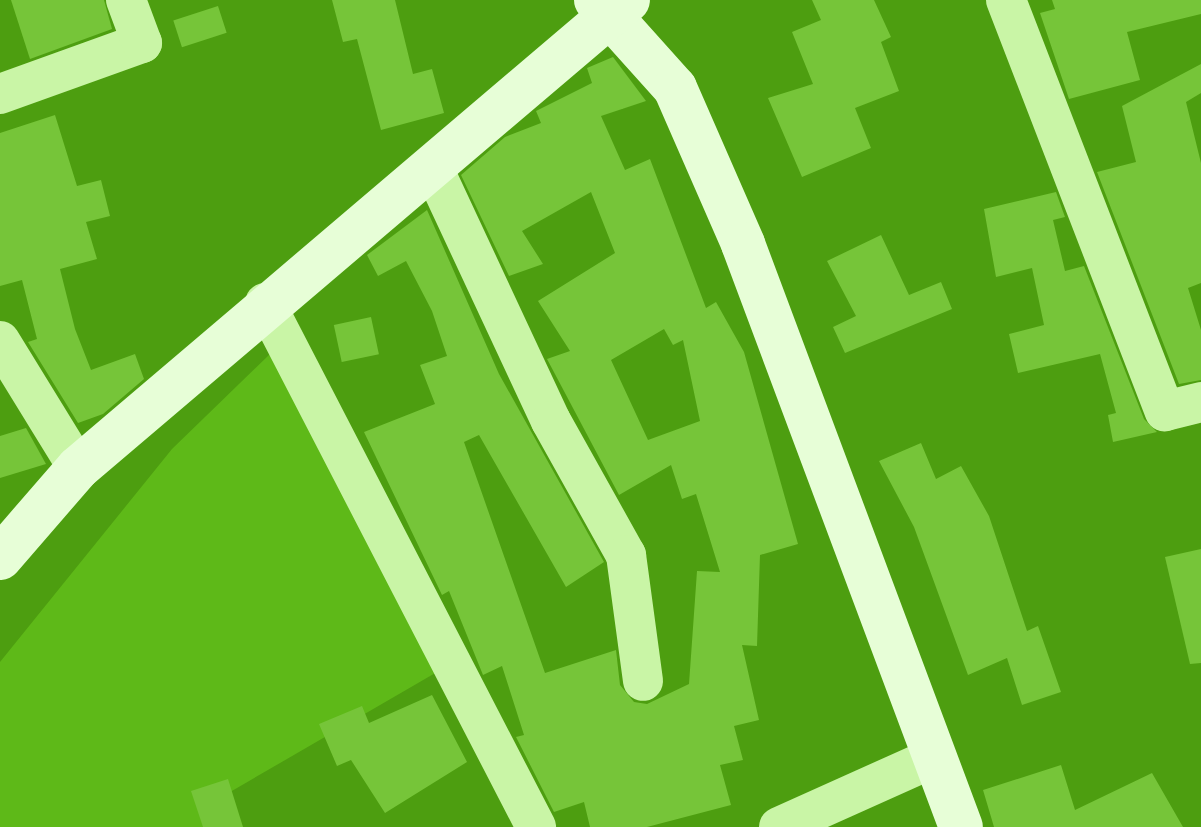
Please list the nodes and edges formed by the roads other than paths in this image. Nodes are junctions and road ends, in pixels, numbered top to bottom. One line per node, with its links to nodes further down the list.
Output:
1 (126, 0): 4 (street)
2 (1006, 0): 8 (street)
3 (611, 7): 5 (street); 12 (street)
4 (0, 94)
5 (432, 166): 6 (street); 11 (street)
6 (265, 303): 9 (street); 13 (street)
7 (0, 341): 9 (street)
8 (1201, 402)
9 (78, 468): 10 (street)
10 (0, 558)
11 (643, 681)
12 (935, 757): 14 (street); 15 (street)
13 (536, 827)
14 (779, 827)
15 (961, 827)

